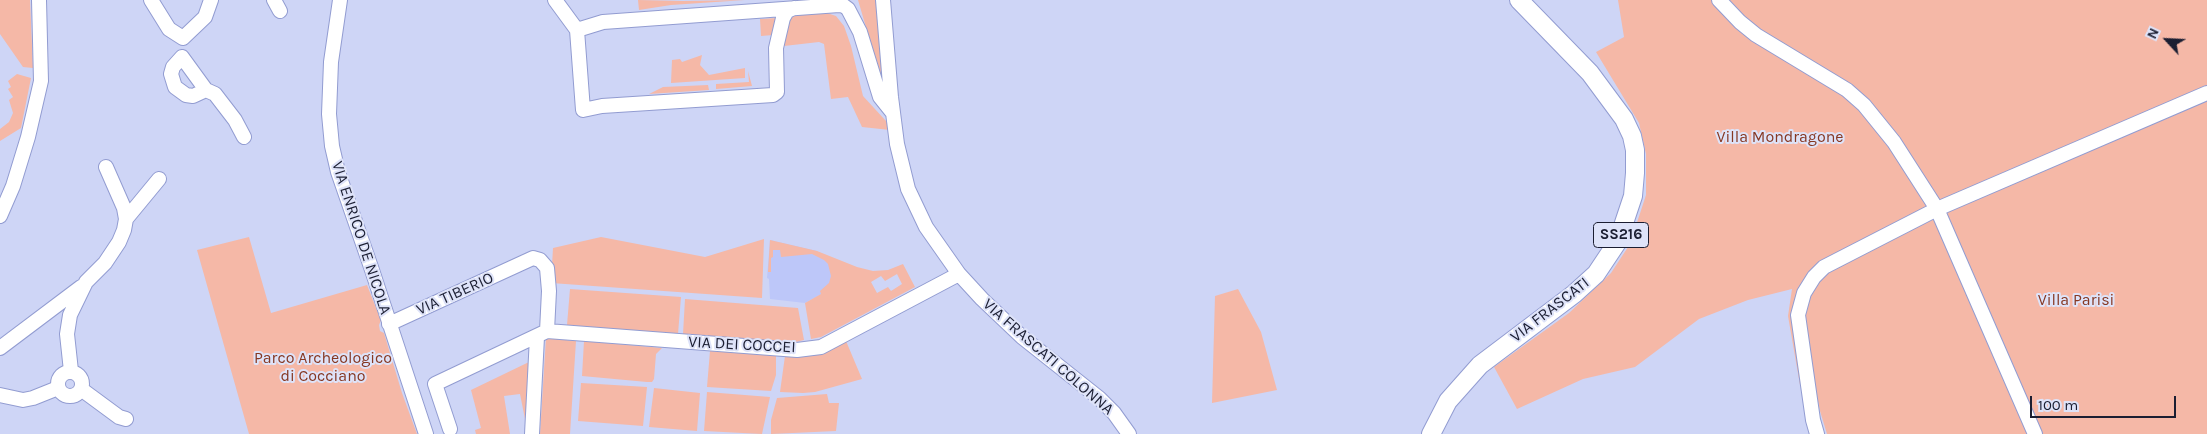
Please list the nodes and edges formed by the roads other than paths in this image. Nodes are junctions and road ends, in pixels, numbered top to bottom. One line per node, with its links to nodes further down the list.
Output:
1 (40, 0): 23 (street)
2 (151, 0): 14 (street)
3 (211, 0): 14 (street)
4 (340, 0): 27 (street, VIA ENRICO DE NICOLA)
5 (554, 0): 13 (street)
6 (765, 0): 12 (street)
7 (883, 0): 18 (street, VIA FRASCATI COLONNA)
8 (1519, 0): 41 (main road, VIA FRASCATI / SS216)
9 (1720, 0): 22 (street)
10 (847, 4): 11 (street); 18 (street)
11 (794, 8): 12 (street); 13 (street)
12 (751, 11): 13 (street)
13 (577, 30)
14 (183, 38): 15 (street)
15 (182, 57): 16 (street); 16 (street)
16 (206, 90): 19 (street)
17 (2207, 93): 22 (street)
18 (892, 112): 25 (street, VIA FRASCATI COLONNA)
19 (244, 137)
20 (106, 167): 24 (street)
21 (159, 179): 24 (street)
22 (1937, 209): 42 (street); 43 (street)
23 (0, 216)
24 (126, 218): 26 (street)
25 (959, 274): 28 (street, VIA DEI COCCEI); 40 (street, VIA FRASCATI COLONNA)
26 (86, 282): 29 (street); 30 (street)
27 (389, 324): 28 (street, VIA TIBERIO); 38 (street, VIA ENRICO DE NICOLA)
28 (538, 338): 37 (street); 39 (street)
29 (0, 348)
30 (71, 371): 31 (street); 32 (street)
31 (58, 388): 32 (street); 34 (street)
32 (81, 389): 36 (street)
33 (0, 395): 34 (street)
34 (14, 398): 35 (street)
35 (0, 399)
36 (126, 419)
37 (450, 429)
38 (426, 434)
39 (532, 434)
40 (1128, 434)
41 (1432, 434)
42 (1817, 434)
43 (2035, 434)

